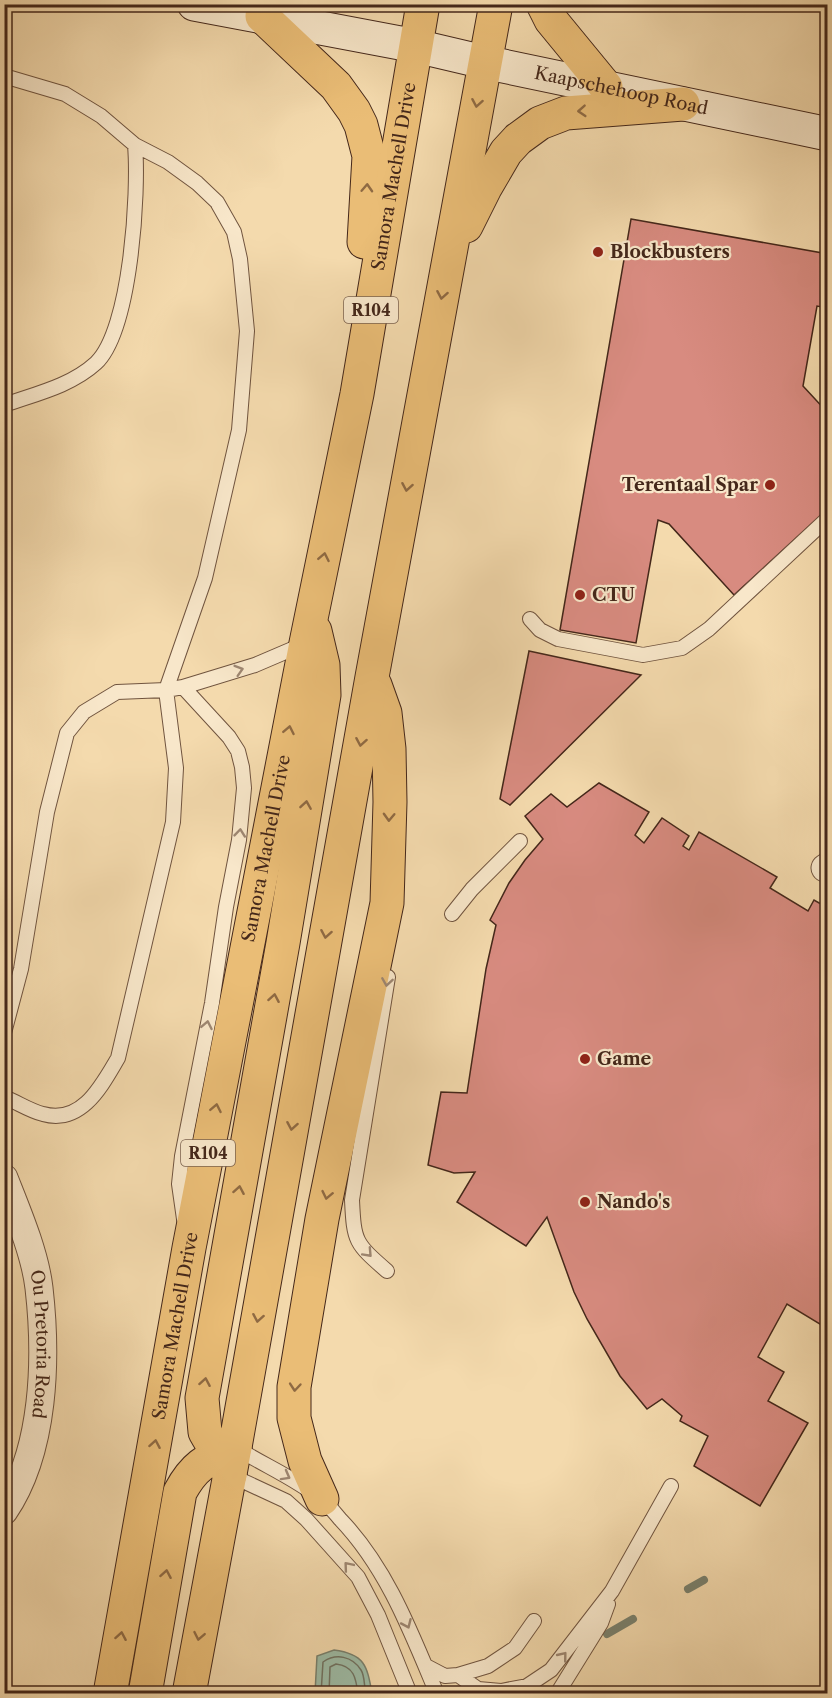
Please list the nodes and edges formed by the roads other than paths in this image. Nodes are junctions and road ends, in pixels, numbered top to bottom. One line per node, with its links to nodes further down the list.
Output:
1 (194, 4): 5 (main road, Kaapschehoop Road)
2 (423, 4): 6 (main road, Samora Machell Drive / R104)
3 (496, 4): 7 (main road)
4 (543, 4): 9 (main road)
5 (262, 16): 6 (main road, Kaapschehoop Road); 14 (main road, one-way to 5)
6 (416, 46): 7 (main road, Kaapschehoop Road); 14 (main road, Samora Machell Drive / R104)
7 (484, 62): 9 (main road, Kaapschehoop Road); 13 (main road, one-way to 13)
8 (4, 76): 12 (lane)
9 (606, 87): 10 (main road, Kaapschehoop Road)
10 (683, 104): 11 (main road, Kaapschehoop Road); 13 (main road, one-way to 13)
11 (828, 134)
12 (135, 145): 15 (lane); 21 (lane)
13 (448, 263): 19 (main road, one-way to 19)
14 (357, 394): 18 (main road, Samora Machell Drive / R104, one-way to 14)
15 (4, 405)
16 (828, 518): 17 (lane)
17 (530, 619)
18 (309, 629): 20 (lane, one-way to 18); 28 (main road, Samora Machell Drive / R104, one-way to 18); 30 (main road, one-way to 18)
19 (372, 677): 23 (main road, one-way to 23); 30 (main road, one-way to 30)
20 (183, 687): 21 (lane); 28 (lane, one-way to 20)
21 (166, 690): 25 (lane); 26 (lane)
22 (520, 842): 24 (lane)
23 (387, 903): 29 (lane, one-way to 29); 32 (main road, one-way to 32)
24 (452, 914)
25 (4, 1033)
26 (4, 1097)
27 (4, 1178): 33 (street, Ou Pretoria Road)
28 (189, 1248): 38 (main road, Samora Machell Drive / R104, one-way to 28)
29 (387, 1271)
30 (227, 1459): 32 (lane, one-way to 32); 39 (main road, one-way to 30); 40 (main road, one-way to 40); 41 (lane, one-way to 30)
31 (671, 1486): 34 (lane)
32 (322, 1499): 36 (lane, one-way to 36)
33 (4, 1511)
34 (612, 1591): 37 (lane, one-way to 34); 43 (lane)
35 (534, 1621): 37 (lane)
36 (426, 1666): 37 (lane); 42 (lane)
37 (459, 1675)
38 (110, 1694)
39 (146, 1694)
40 (189, 1694)
41 (410, 1694)
42 (437, 1694)
43 (557, 1694)

